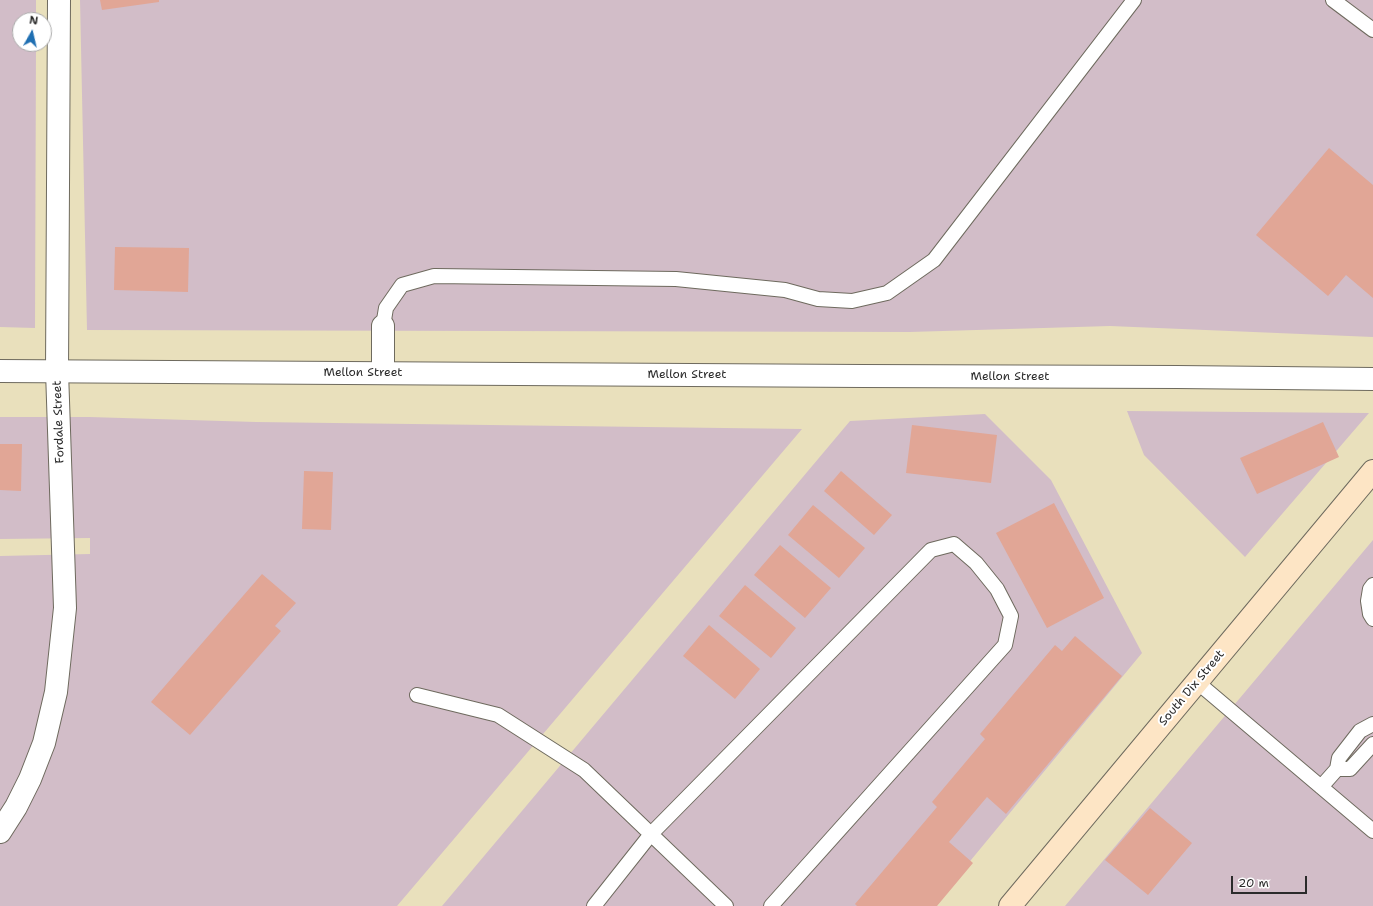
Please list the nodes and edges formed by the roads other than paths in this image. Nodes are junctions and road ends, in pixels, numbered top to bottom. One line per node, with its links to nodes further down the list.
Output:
1 (59, 0): 7 (street, Fordale Street)
2 (1134, 0): 5 (lane)
3 (1333, 0): 4 (lane)
4 (1373, 30)
5 (383, 326): 8 (street)
6 (0, 371): 7 (street, Mellon Street)
7 (57, 371): 8 (street, Mellon Street); 20 (street, Fordale Street)
8 (383, 373): 9 (street, Mellon Street)
9 (1373, 379)
10 (1373, 471): 13 (main road, South Dix Street)
11 (1373, 585): 12 (lane)
12 (1373, 619)
13 (1197, 682): 18 (lane); 25 (main road, South Dix Street)
14 (417, 695): 21 (lane)
15 (1373, 724): 17 (lane)
16 (1373, 744): 17 (lane)
17 (1337, 769): 18 (lane)
18 (1321, 787): 19 (lane)
19 (1373, 831)
20 (0, 832)
21 (651, 834): 22 (lane); 23 (lane); 24 (lane)
22 (594, 906)
23 (726, 906)
24 (771, 906)
25 (1010, 906)

